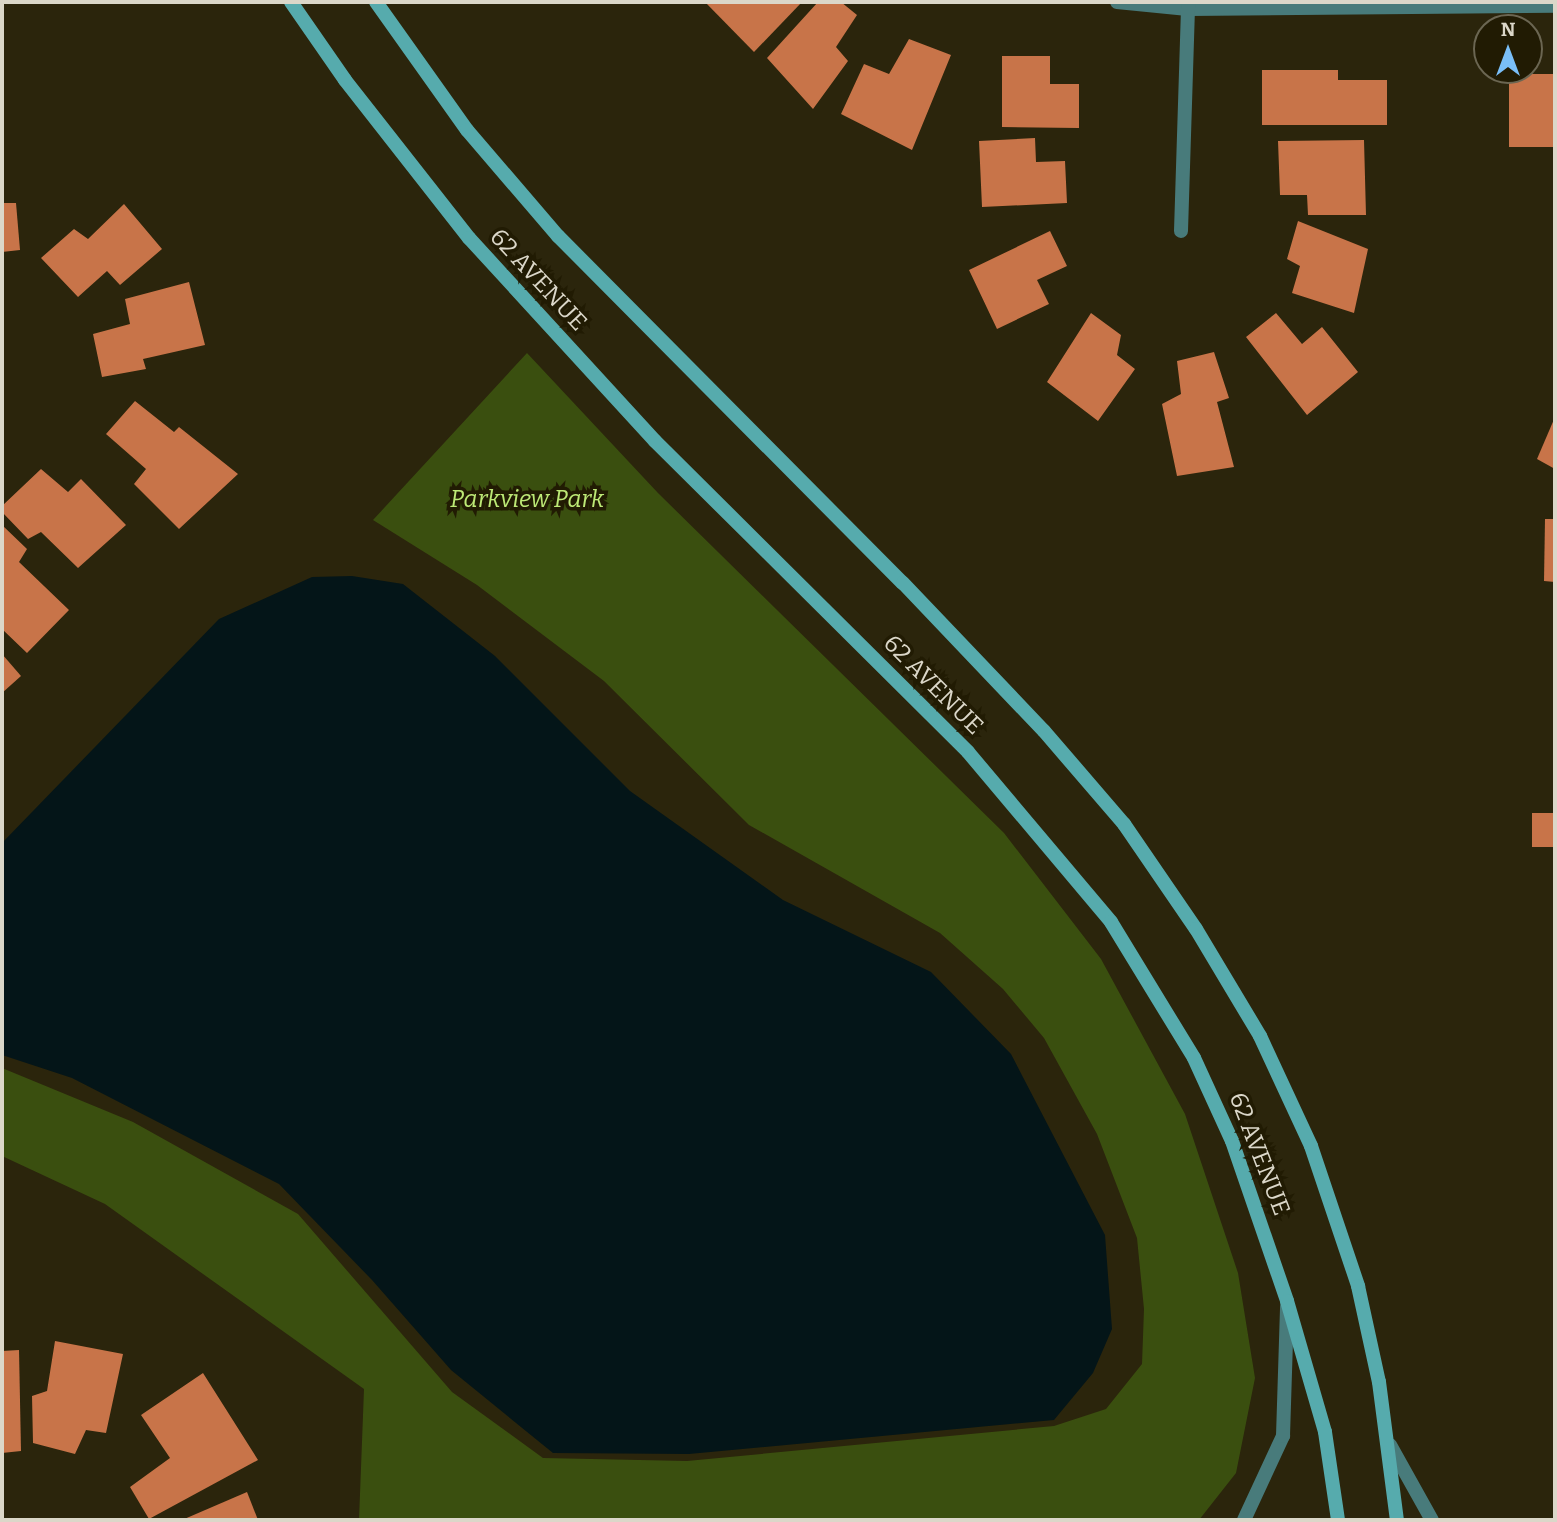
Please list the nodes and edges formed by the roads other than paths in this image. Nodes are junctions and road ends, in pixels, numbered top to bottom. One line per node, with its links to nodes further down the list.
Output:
1 (291, 2): 7 (main road, 62 AVENUE)
2 (376, 2): 8 (main road, 62 AVENUE)
3 (1117, 2): 4 (street)
4 (1188, 5): 5 (street); 6 (street)
5 (1555, 6)
6 (1181, 231)
7 (1287, 1301): 9 (street); 10 (main road, 62 AVENUE)
8 (1390, 1445): 11 (main road, 62 AVENUE); 12 (street)
9 (1244, 1520)
10 (1338, 1520)
11 (1397, 1520)
12 (1432, 1520)

